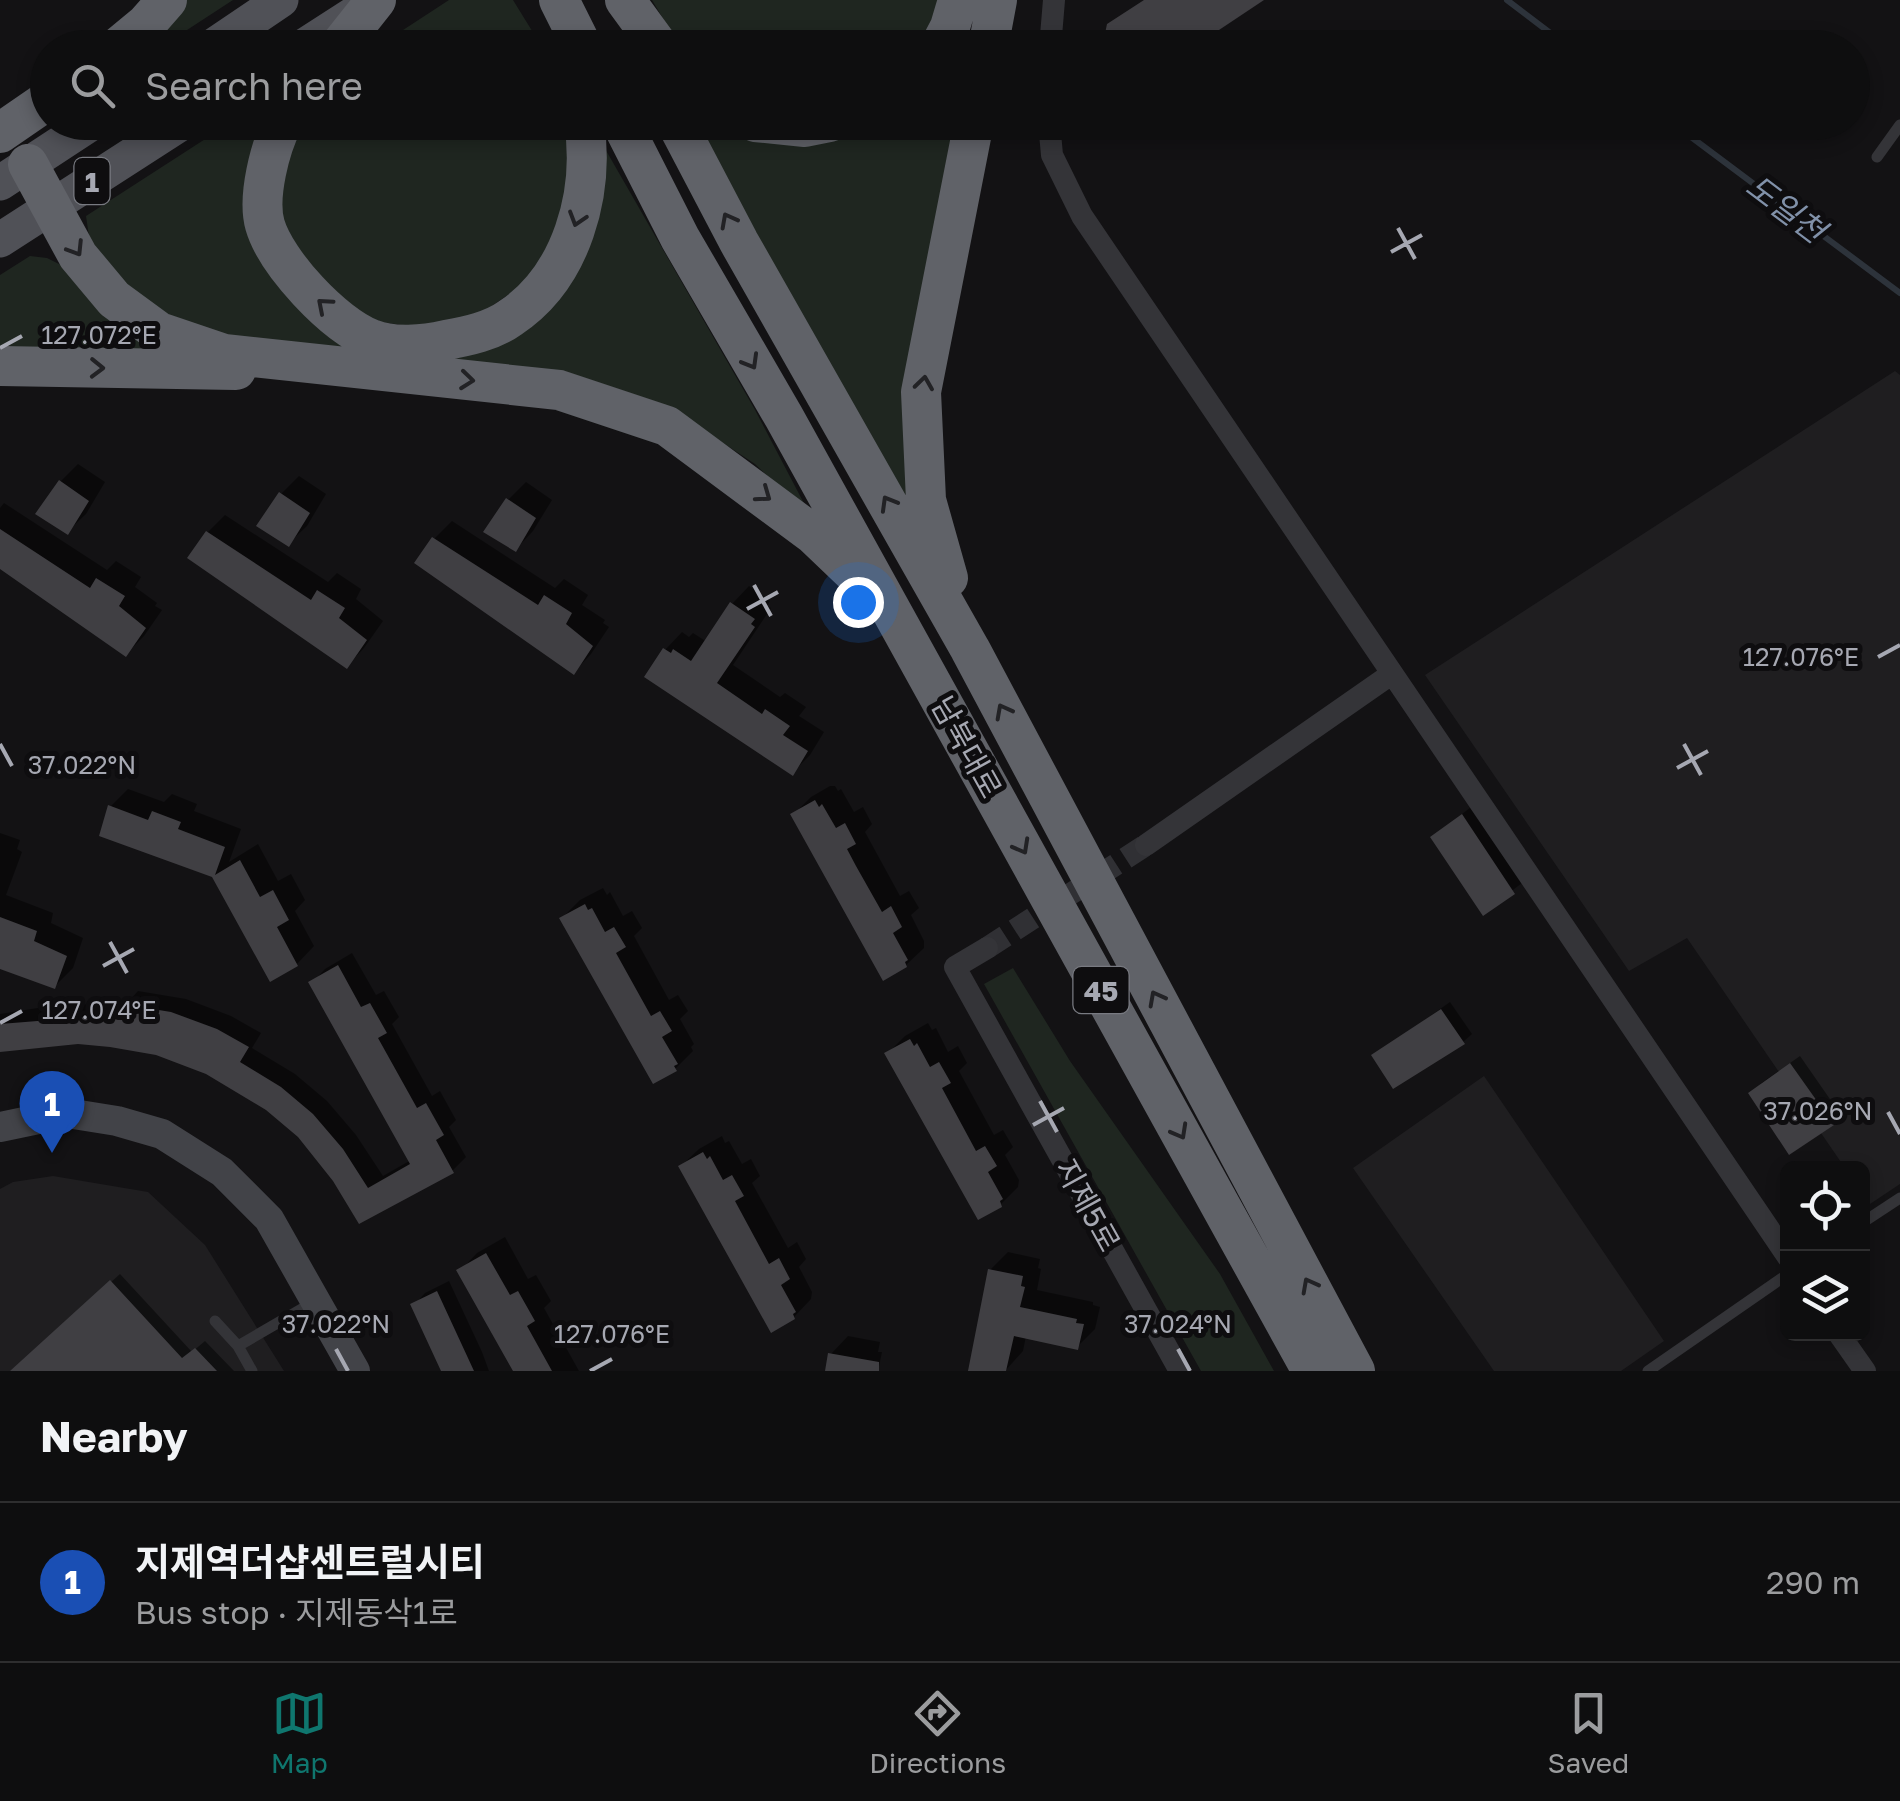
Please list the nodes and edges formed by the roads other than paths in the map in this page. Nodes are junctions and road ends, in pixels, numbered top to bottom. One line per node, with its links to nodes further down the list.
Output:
1 (167, 0): 10 (highway)
2 (281, 0): 11 (main road)
3 (376, 0): 12 (main road); 13 (highway)
4 (556, 0): 14 (highway); 15 (highway)
5 (612, 0): 16 (highway)
6 (625, 0): 17 (highway)
7 (958, 0): 18 (highway)
8 (997, 0): 19 (highway)
9 (1054, 0): 20 (street)
10 (139, 30)
11 (237, 30)
12 (329, 30)
13 (352, 30)
14 (562, 30)
15 (573, 30)
16 (628, 30)
17 (647, 30)
18 (948, 30)
19 (991, 30)
20 (1052, 30)
21 (30, 112): 23 (highway)
22 (1900, 126): 32 (lane)
23 (0, 133)
24 (66, 140): 33 (main road, 1)
25 (155, 140): 34 (main road, 1)
26 (274, 140): 27 (highway, one-way to 26)
27 (585, 140)
28 (630, 140): 38 (highway, 남북대로 / 45, one-way to 38)
29 (685, 140): 39 (highway, 남북대로 / 45, one-way to 29)
30 (970, 140): 39 (highway, one-way to 30)
31 (1051, 140): 40 (street)
32 (1877, 158)
33 (14, 174): 34 (highway)
34 (51, 206): 35 (main road, 1); 37 (highway, one-way to 37)
35 (0, 240)
36 (0, 366): 37 (highway, one-way to 37)
37 (370, 370): 38 (highway, one-way to 38)
38 (890, 609): 55 (highway, 남북대로 / 45, one-way to 55)
39 (970, 649): 56 (highway, 남북대로 / 45, one-way to 39)
40 (1390, 675): 41 (street); 46 (street)
41 (1146, 846)
42 (988, 948): 54 (street, 지제5로)
43 (0, 1127): 48 (street)
44 (1900, 1198): 45 (lane)
45 (1870, 1218)
46 (1783, 1251)
47 (1780, 1280): 57 (lane)
48 (316, 1301): 51 (lane); 53 (street)
49 (214, 1322): 51 (lane)
50 (1844, 1341): 58 (street)
51 (238, 1346): 52 (lane)
52 (252, 1371)
53 (355, 1371)
54 (1180, 1371)
55 (1312, 1371)
56 (1355, 1371)
57 (1648, 1371)
58 (1865, 1371)

